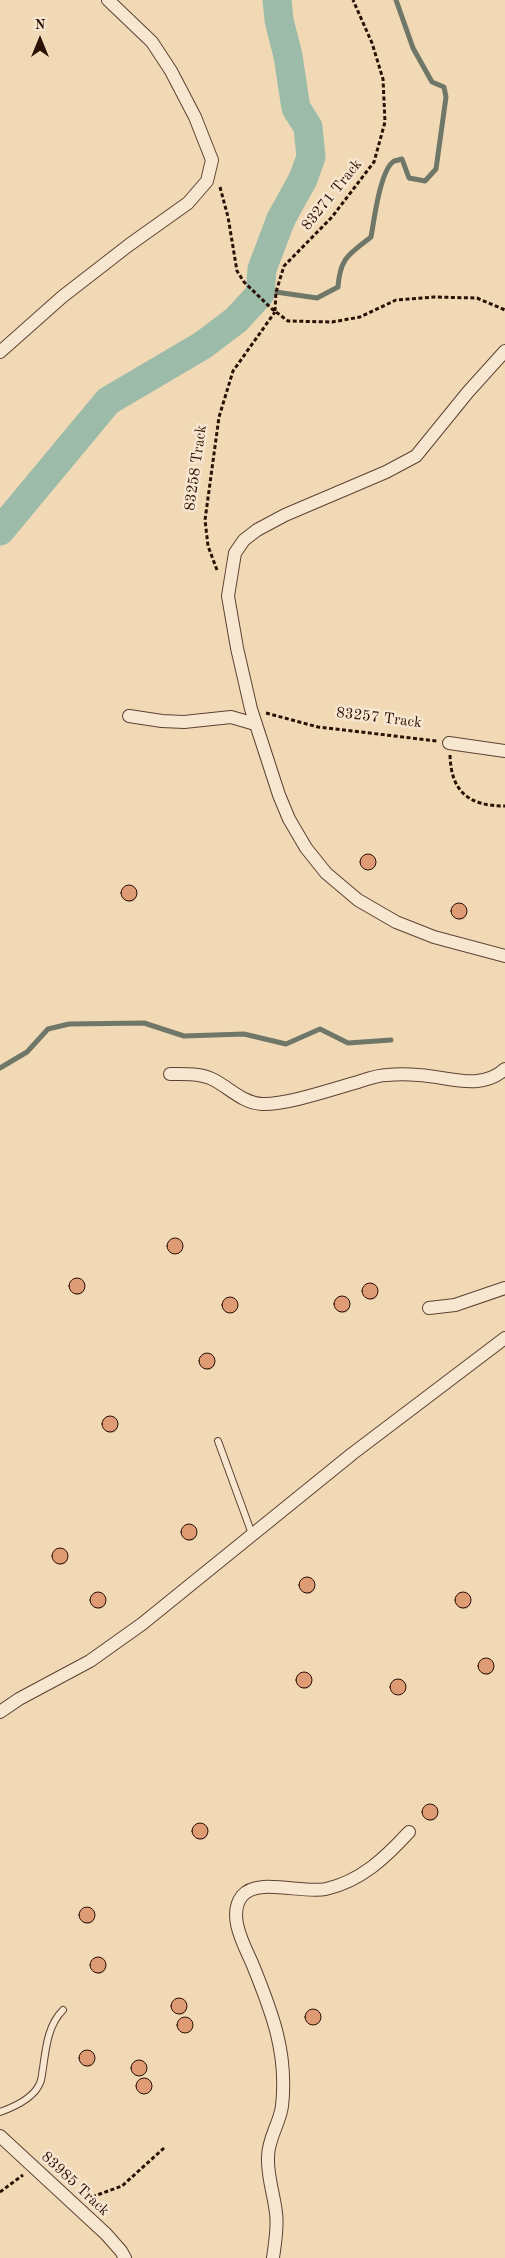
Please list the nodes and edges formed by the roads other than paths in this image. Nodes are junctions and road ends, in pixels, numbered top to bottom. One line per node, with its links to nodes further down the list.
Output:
1 (108, 0): 3 (street)
2 (505, 351): 5 (street)
3 (0, 352)
4 (129, 716): 5 (street)
5 (255, 724): 8 (street)
6 (449, 743): 7 (street)
7 (505, 751)
8 (505, 956)
9 (505, 1069): 10 (street)
10 (170, 1074)
11 (505, 1288): 12 (street)
12 (429, 1308)
13 (505, 1338): 15 (street)
14 (218, 1441): 15 (lane)
15 (252, 1534): 16 (street)
16 (0, 1712)
17 (409, 1832): 22 (street)
18 (63, 2010): 19 (lane)
19 (0, 2112)
20 (0, 2136): 21 (street, 83985 Track)
21 (125, 2258)
22 (273, 2258)

